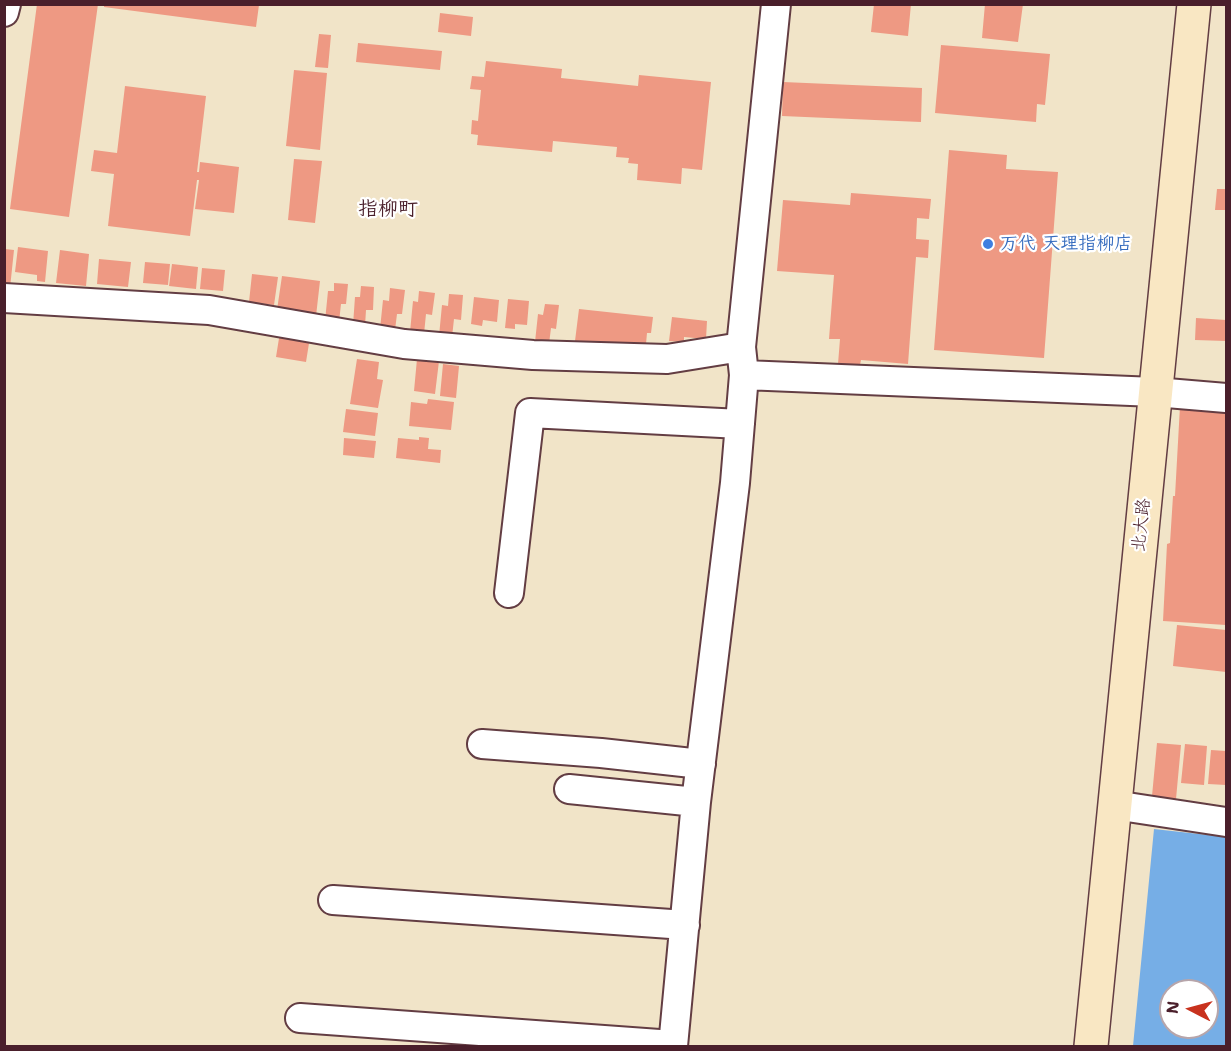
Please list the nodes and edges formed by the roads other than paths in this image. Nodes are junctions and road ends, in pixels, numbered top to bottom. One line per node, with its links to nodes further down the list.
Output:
1 (6, 4): 4 (street)
2 (776, 4): 6 (street)
3 (1194, 4): 8 (street, 北大路)
4 (4, 12)
5 (4, 298): 6 (street)
6 (741, 346): 7 (street)
7 (744, 375): 8 (street); 10 (street)
8 (1155, 392): 9 (street); 16 (street, 北大路)
9 (1227, 398)
10 (740, 424): 11 (street); 13 (street)
11 (509, 593)
12 (482, 744): 13 (street)
13 (701, 764): 15 (street)
14 (569, 789): 15 (street)
15 (696, 802): 19 (street)
16 (1114, 805): 17 (street); 22 (street, 北大路)
17 (1227, 822)
18 (333, 900): 19 (street)
19 (685, 925): 21 (street)
20 (300, 1018): 21 (street)
21 (673, 1046)
22 (1091, 1047)

